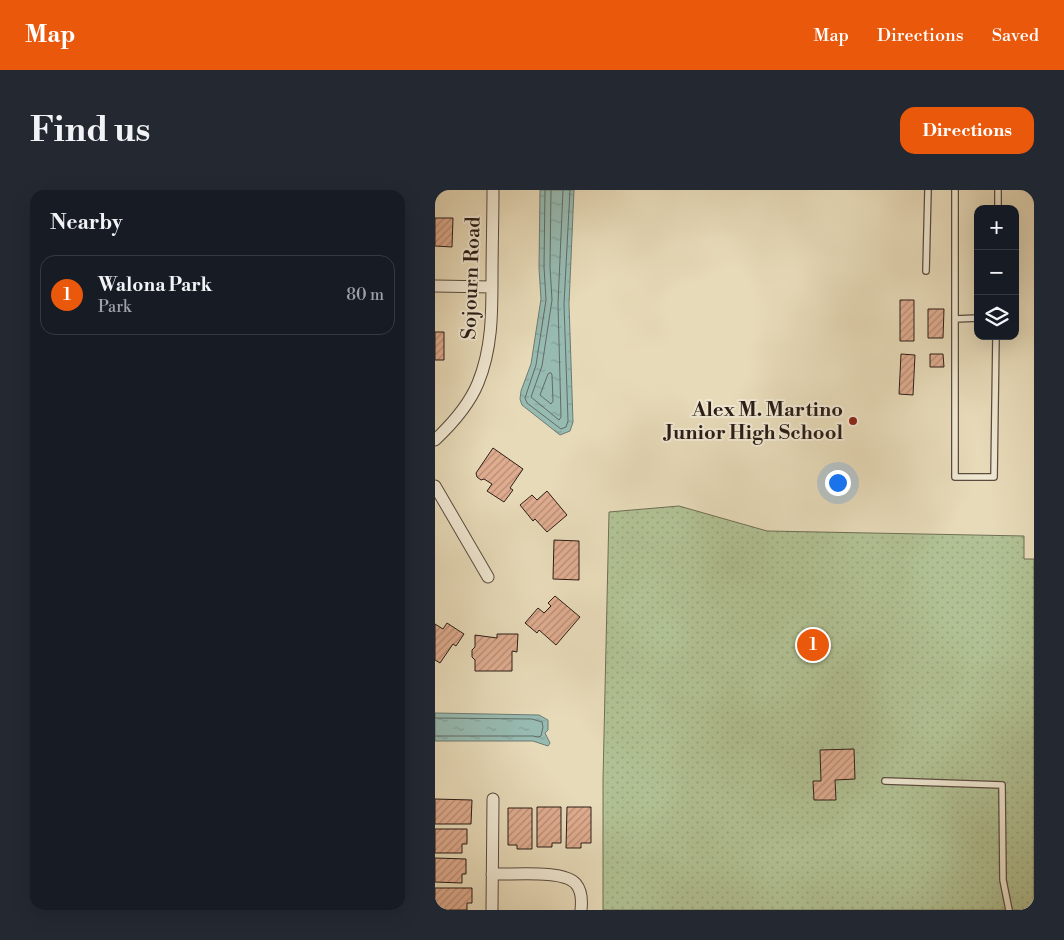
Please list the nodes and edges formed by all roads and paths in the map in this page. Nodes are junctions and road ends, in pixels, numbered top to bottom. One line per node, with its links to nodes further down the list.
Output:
1 (493, 190): 8 (street, Sojourn Road)
2 (928, 190): 6 (lane)
3 (955, 190): 10 (lane)
4 (998, 190): 5 (lane)
5 (998, 205)
6 (926, 271)
7 (435, 286): 8 (street)
8 (492, 287): 12 (street, Sojourn Road)
9 (974, 318): 10 (lane)
10 (955, 319): 11 (lane)
11 (996, 340)
12 (435, 440)
13 (435, 486): 14 (street)
14 (488, 577)
15 (885, 781): 20 (lane)
16 (493, 798): 17 (street)
17 (491, 874): 18 (street); 19 (street)
18 (491, 910)
19 (581, 910)
20 (1009, 910)

